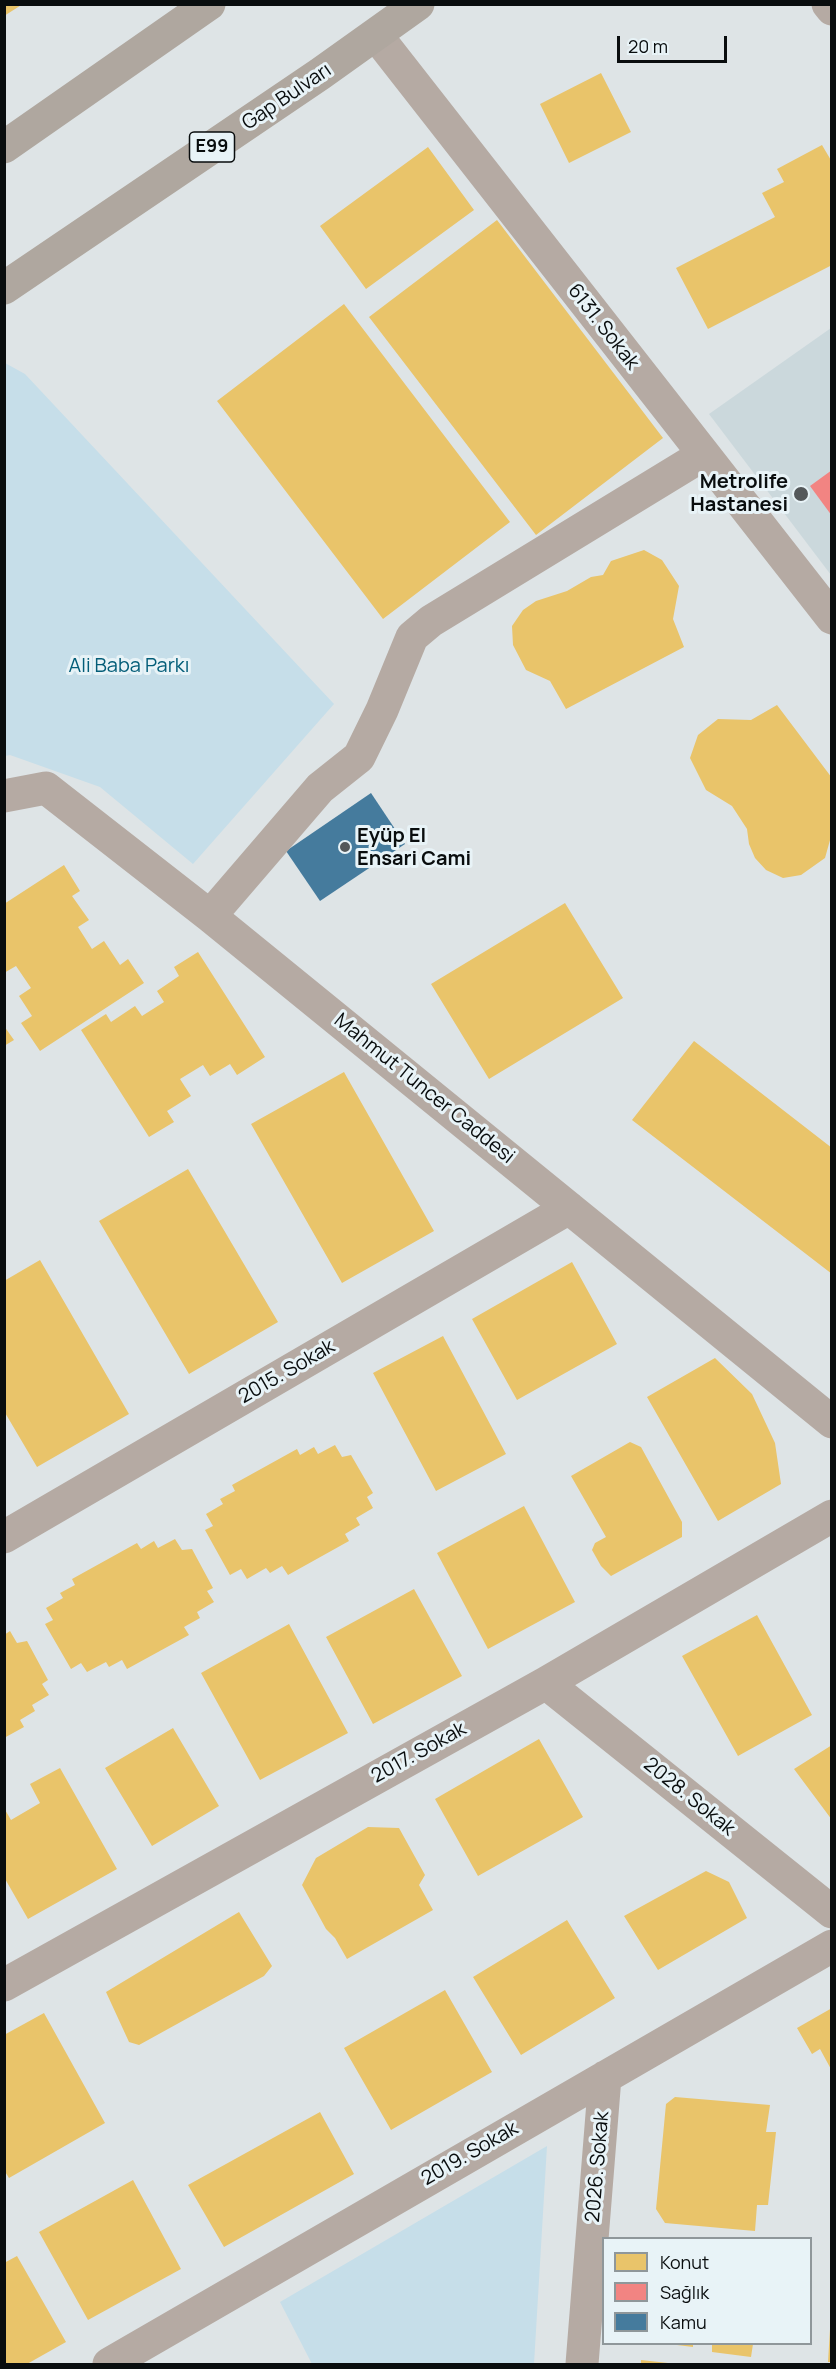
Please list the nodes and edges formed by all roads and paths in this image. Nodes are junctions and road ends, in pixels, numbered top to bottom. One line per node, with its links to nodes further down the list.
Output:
1 (418, 4): 5 (highway, Gap Bulvarı / E99)
2 (828, 4): 4 (street)
3 (206, 6): 6 (highway)
4 (831, 9)
5 (376, 35): 7 (highway, Gap Bulvarı / E99); 8 (street, 6131. Sokak)
6 (4, 147)
7 (4, 288)
8 (703, 455): 9 (street, 6131. Sokak); 11 (street)
9 (831, 618)
10 (4, 796): 11 (street, Mahmut Tuncer Caddesi)
11 (210, 916): 12 (street, Mahmut Tuncer Caddesi)
12 (570, 1208): 13 (street, Mahmut Tuncer Caddesi); 15 (street, 2015. Sokak)
13 (831, 1422)
14 (831, 1516): 16 (street, 2017. Sokak)
15 (4, 1537)
16 (546, 1683): 17 (street, 2028. Sokak); 19 (street, 2017. Sokak)
17 (831, 1912)
18 (831, 1946): 20 (street, 2019. Sokak)
19 (4, 1985)
20 (605, 2077): 21 (street, 2019. Sokak); 22 (street, 2026. Sokak)
21 (109, 2364)
22 (582, 2364)

